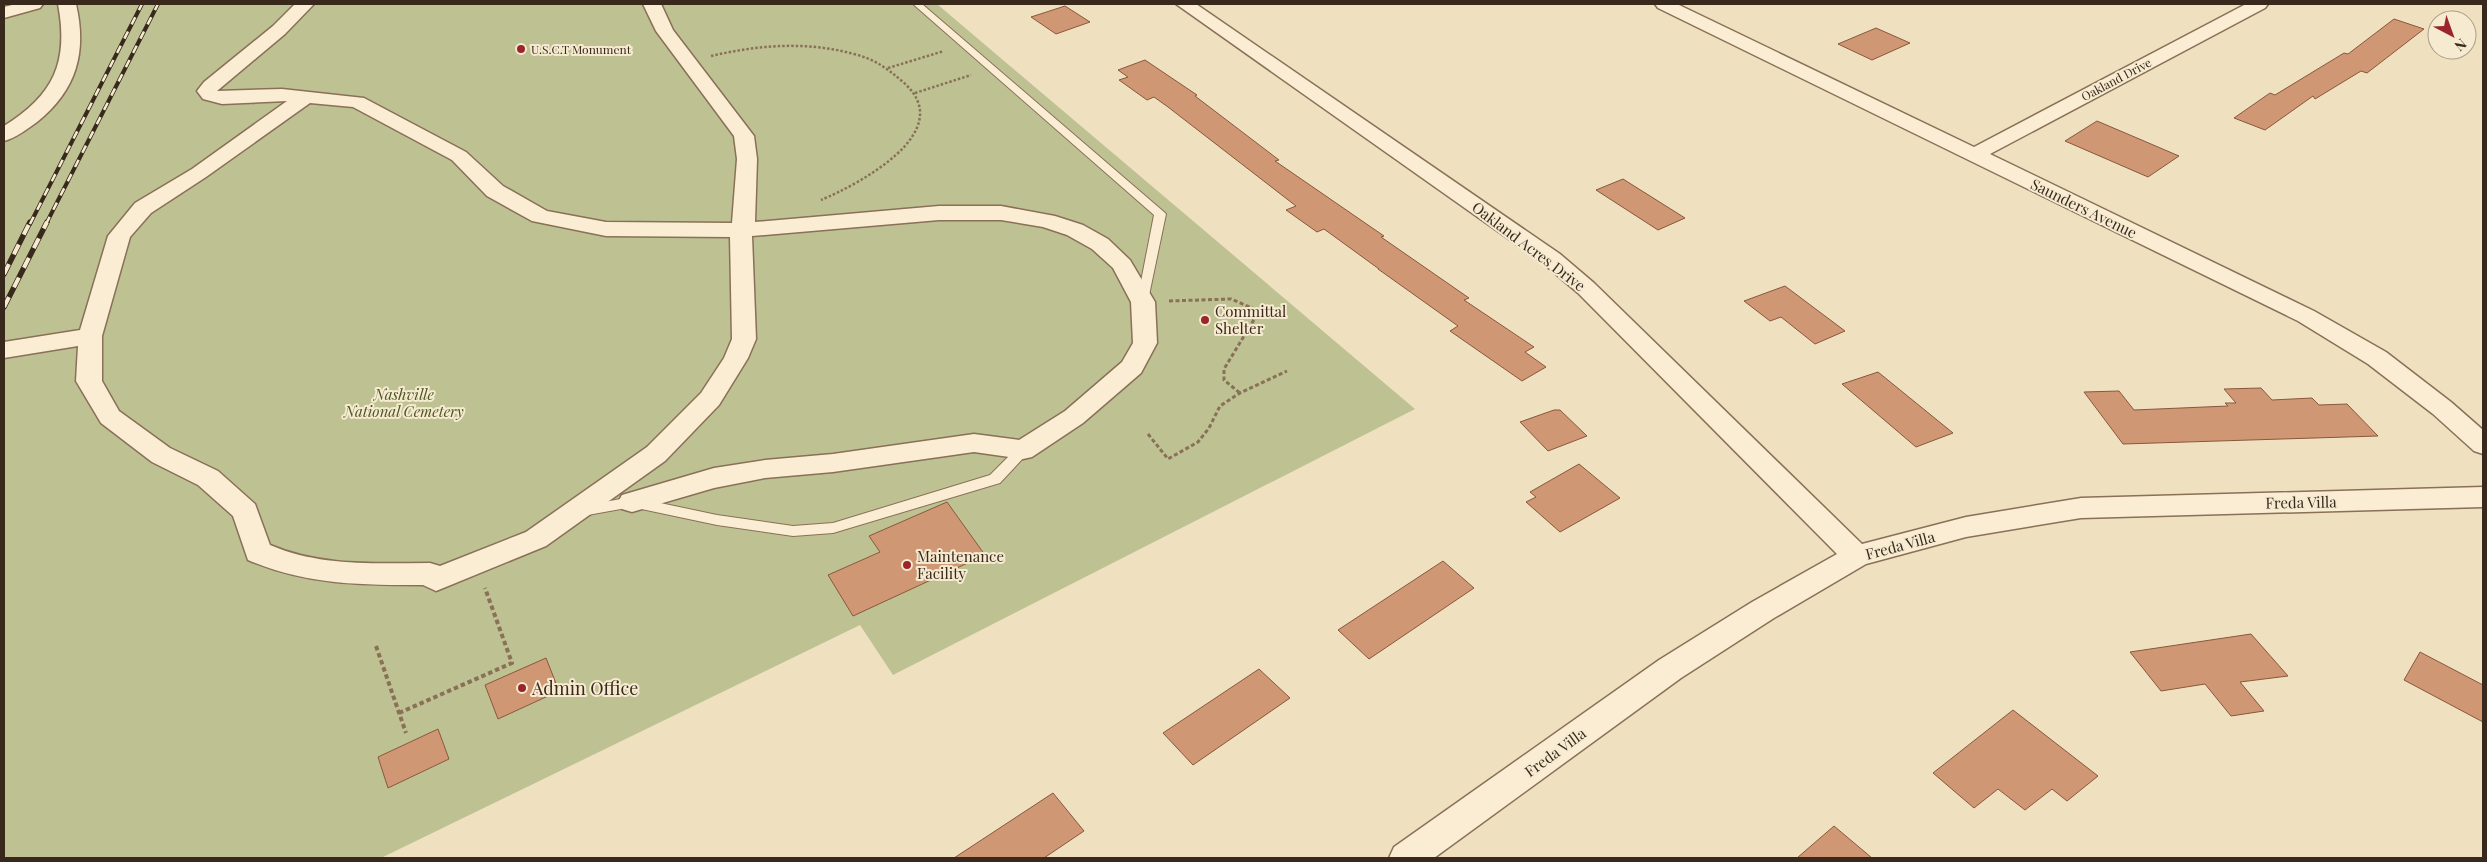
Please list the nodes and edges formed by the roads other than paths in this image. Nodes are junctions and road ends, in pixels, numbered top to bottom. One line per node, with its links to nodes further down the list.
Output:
1 (34, 4): 9 (street)
2 (67, 4): 11 (street)
3 (305, 4): 10 (street)
4 (652, 4): 13 (street)
5 (917, 4): 14 (lane)
6 (1185, 4): 22 (street, Oakland Acres Drive)
7 (1664, 4): 12 (street, Saunders Avenue)
8 (2259, 4): 12 (street, Oakland Drive)
9 (4, 13)
10 (306, 97): 13 (street); 15 (street)
11 (4, 135)
12 (1973, 155): 17 (street, Saunders Avenue)
13 (742, 230): 14 (street); 21 (street)
14 (1143, 302): 18 (street)
15 (90, 336): 16 (street); 21 (street)
16 (4, 350)
17 (2483, 445)
18 (1023, 450): 20 (street); 20 (lane)
19 (2483, 497): 22 (street, Freda Villa)
20 (632, 502): 21 (lane)
21 (577, 511)
22 (1857, 556): 23 (street, Freda Villa)
23 (1406, 858)

